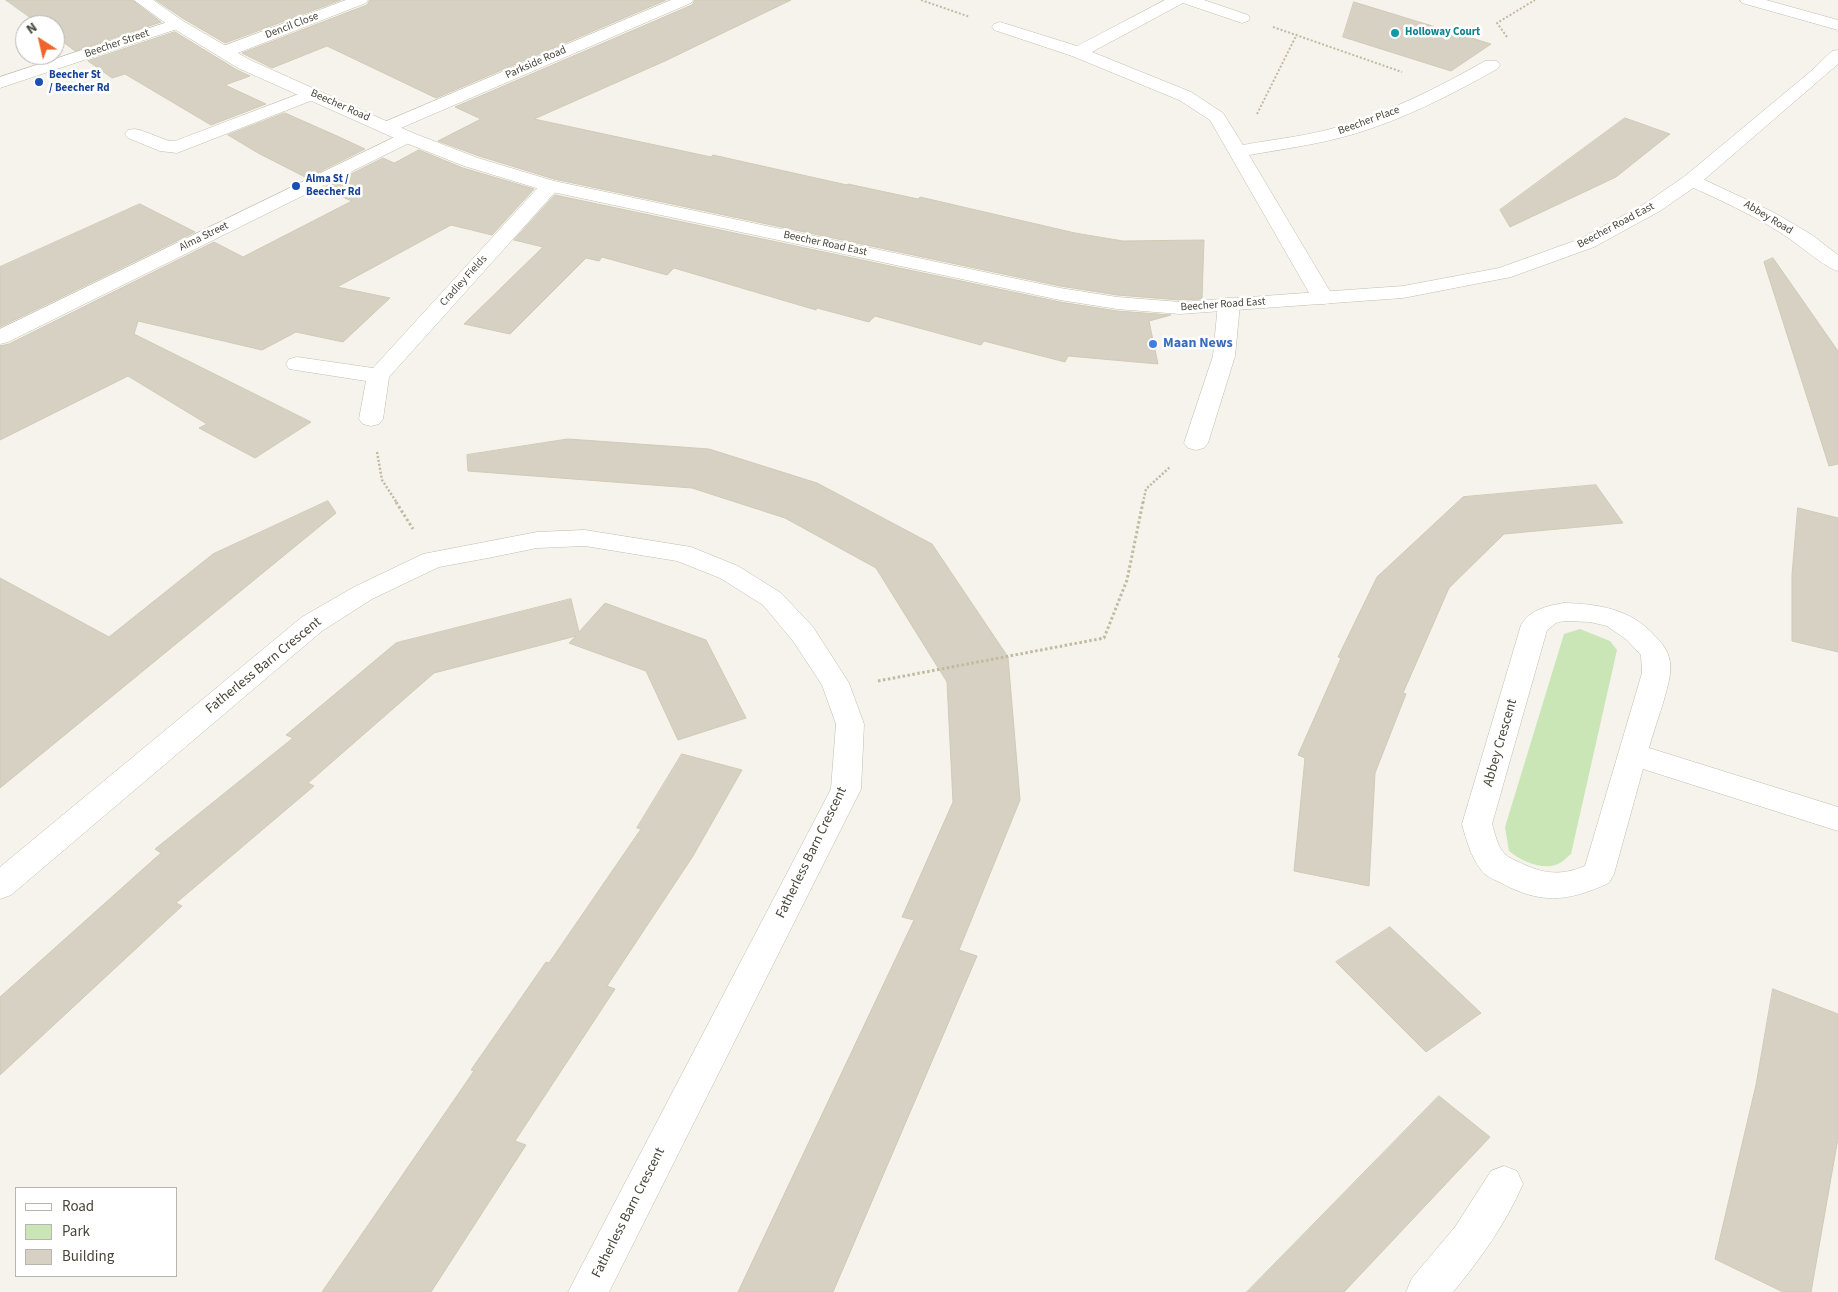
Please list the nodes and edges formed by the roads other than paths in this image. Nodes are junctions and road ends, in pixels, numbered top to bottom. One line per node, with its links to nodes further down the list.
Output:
1 (142, 0): 8 (street, Beecher Road)
2 (360, 0): 11 (street, Dencil Close)
3 (685, 0): 17 (street, Parkside Road)
4 (1177, 0): 12 (street)
5 (1188, 0): 7 (street)
6 (1748, 0): 9 (street)
7 (1242, 18)
8 (177, 24): 11 (street, Beecher Road); 15 (street, Beecher Street)
9 (1838, 25)
10 (1000, 27): 12 (street)
11 (224, 52): 16 (street, Beecher Road)
12 (1078, 52): 20 (street)
13 (1838, 55): 21 (street, Beecher Road East)
14 (1491, 65): 20 (street, Beecher Place)
15 (0, 83)
16 (312, 94): 17 (street, Beecher Road); 18 (street)
17 (388, 128): 19 (street, Beecher Road)
18 (134, 134)
19 (408, 137): 22 (street, Beecher Road); 26 (street, Alma Street)
20 (1238, 151): 24 (street)
21 (1692, 180): 23 (street, Abbey Road); 24 (street, Beecher Road East)
22 (550, 186): 25 (street, Beecher Road East); 28 (street, Cradley Fields)
23 (1838, 265)
24 (1323, 298): 25 (street, Beecher Road East)
25 (1229, 304): 30 (street)
26 (0, 337)
27 (297, 364): 28 (street)
28 (378, 376): 29 (street)
29 (371, 419)
30 (1196, 443)
31 (1632, 754): 31 (street, Abbey Crescent); 32 (street)
32 (1838, 819)
33 (0, 886): 35 (street, Fatherless Barn Crescent)
34 (1504, 1184): 36 (street)
35 (588, 1292)
36 (1426, 1292)

